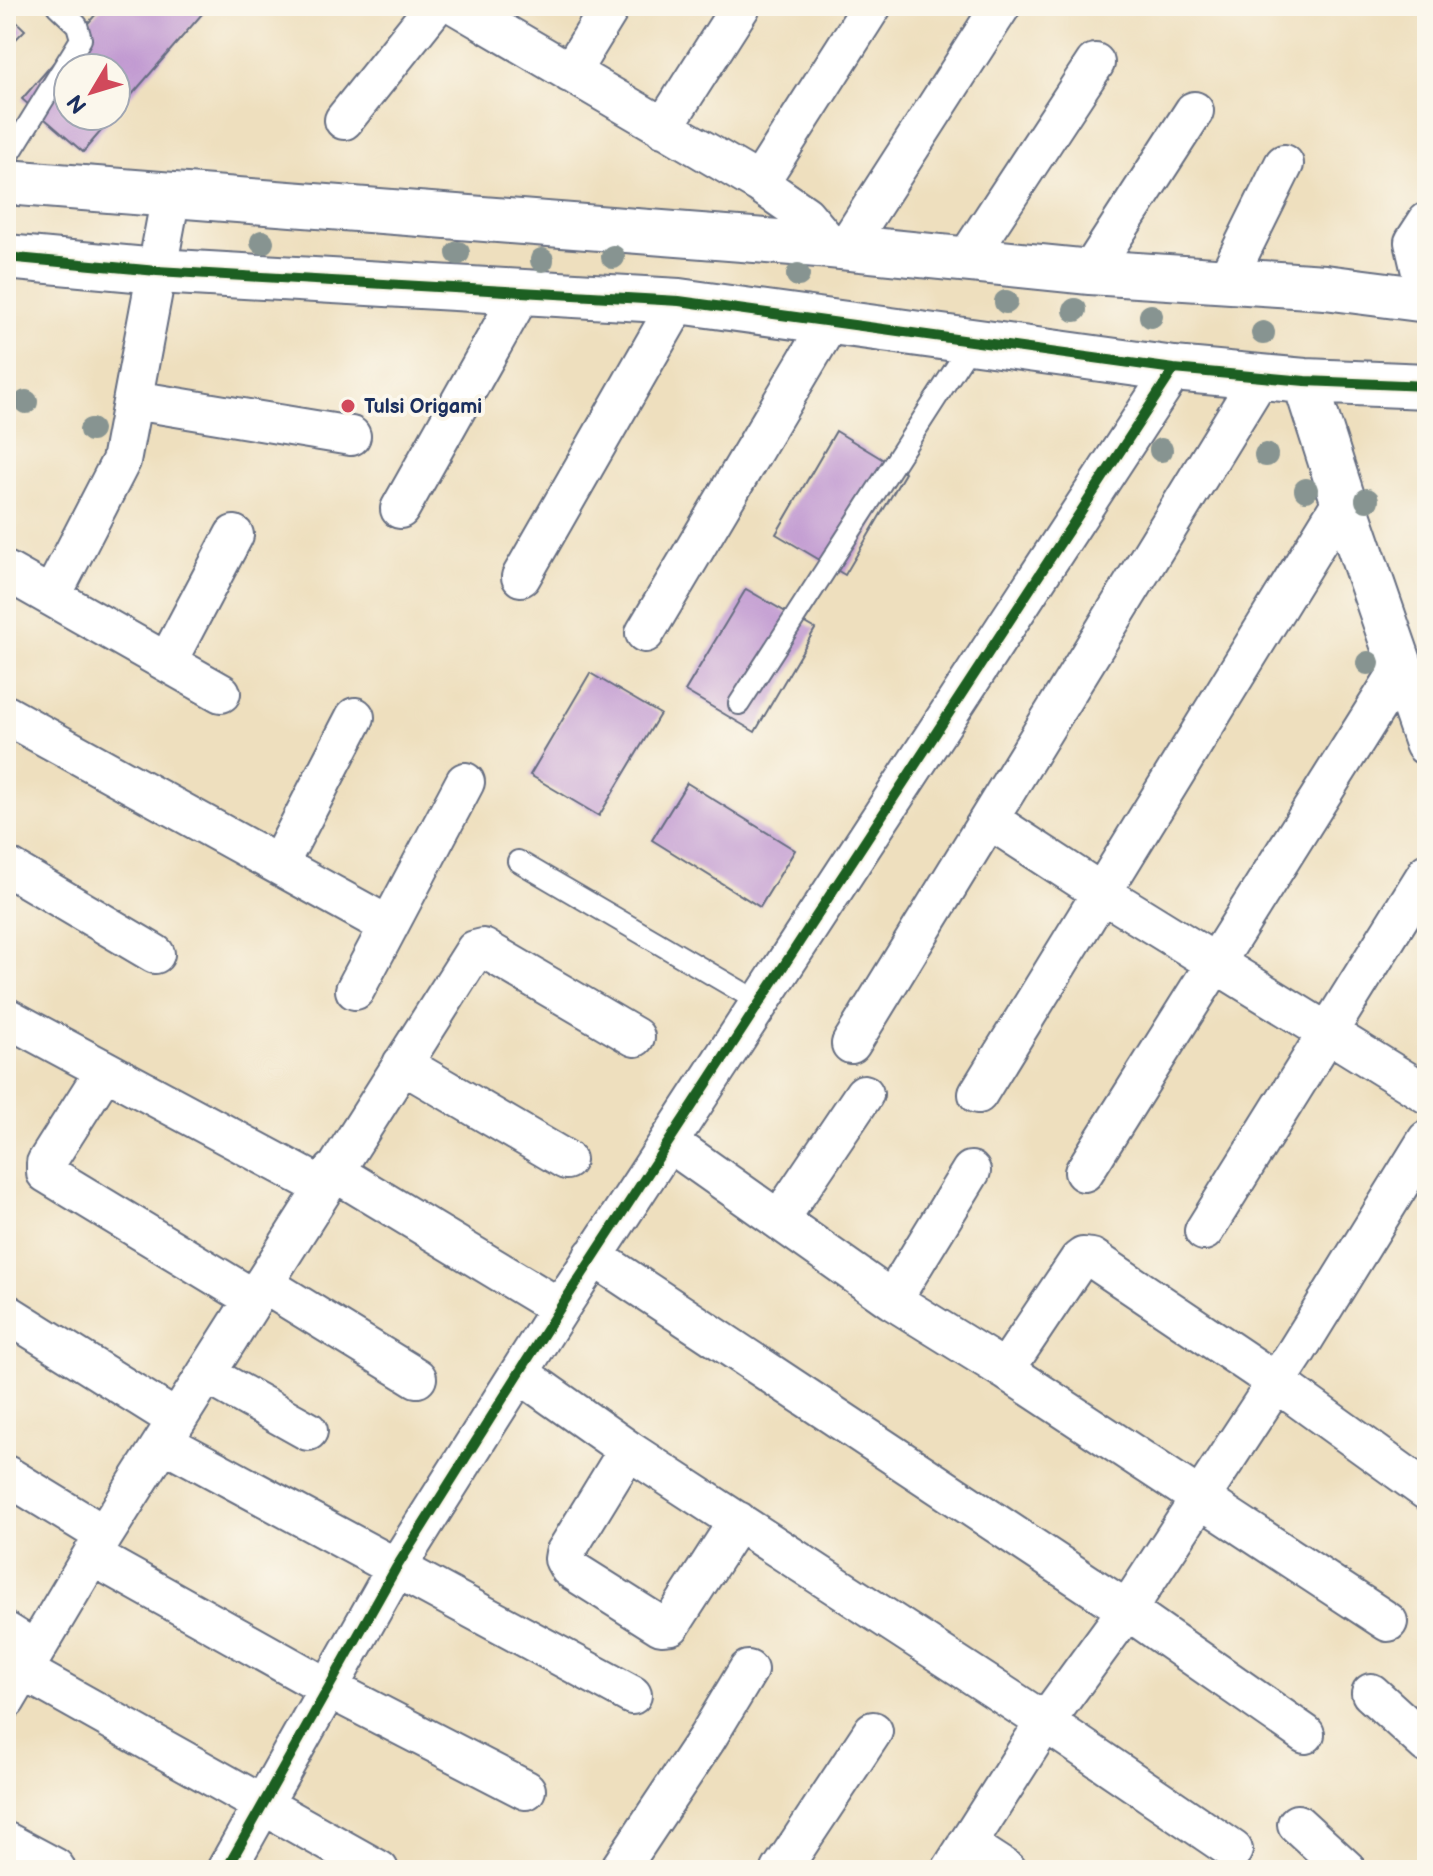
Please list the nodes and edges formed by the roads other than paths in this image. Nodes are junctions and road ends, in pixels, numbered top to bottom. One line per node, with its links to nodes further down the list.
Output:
1 (57, 6): 13 (lane)
2 (435, 6): 11 (street)
3 (611, 6): 9 (street)
4 (741, 6): 12 (street)
5 (872, 6): 16 (street)
6 (1001, 6): 19 (street)
7 (473, 10): 9 (street)
8 (1095, 63): 21 (street)
9 (570, 73): 12 (street)
10 (1194, 111): 23 (street)
11 (344, 120)
12 (663, 128): 16 (street)
13 (6, 160)
14 (1284, 164): 24 (street)
15 (6, 182): 17 (street)
16 (759, 183): 19 (street)
17 (171, 195): 19 (street); 22 (street)
18 (1427, 222): 26 (street)
19 (839, 247): 21 (street)
20 (6, 257): 22 (street)
21 (965, 261): 23 (street)
22 (157, 271): 25 (street); 34 (street)
23 (1090, 272): 24 (street)
24 (1226, 281): 26 (street)
25 (522, 292): 27 (street); 37 (street)
26 (1427, 299)
27 (679, 301): 28 (street); 39 (street)
28 (831, 320): 29 (street); 42 (street)
29 (973, 341): 30 (street); 46 (lane)
30 (1174, 369): 31 (street); 61 (street)
31 (1260, 377): 32 (street); 51 (street)
32 (1305, 381): 33 (street); 36 (street)
33 (1427, 386)
34 (134, 400): 35 (street); 41 (street)
35 (351, 436)
36 (1343, 500): 44 (street); 56 (street)
37 (400, 509)
38 (234, 535): 43 (street)
39 (521, 577)
40 (8, 578): 41 (street)
41 (52, 595): 43 (street)
42 (645, 633)
43 (167, 662): 45 (street)
44 (1413, 684): 49 (street); 59 (street)
45 (221, 693)
46 (739, 704)
47 (6, 715): 53 (street)
48 (355, 717): 53 (street)
49 (1427, 743)
50 (465, 782): 57 (street)
51 (990, 820): 56 (street); 65 (street)
52 (518, 861): 61 (lane)
53 (279, 864): 57 (street)
54 (6, 866): 58 (street)
55 (1427, 873): 63 (street)
56 (1102, 893): 59 (street); 69 (street)
57 (389, 926): 60 (street)
58 (155, 954)
59 (1216, 963): 63 (street); 75 (street)
60 (355, 990)
61 (759, 1002): 72 (street)
62 (6, 1017): 67 (street)
63 (1328, 1033): 70 (street); 78 (street)
64 (635, 1037): 66 (street)
65 (851, 1044)
66 (402, 1064): 73 (street); 76 (street)
67 (105, 1070): 76 (street); 80 (street)
68 (864, 1094): 77 (street)
69 (978, 1094)
70 (1427, 1094)
71 (1427, 1140): 88 (street)
72 (670, 1143): 77 (street); 79 (street)
73 (566, 1160)
74 (971, 1171): 81 (street)
75 (1084, 1172)
76 (328, 1179): 80 (street); 82 (street)
77 (779, 1220): 81 (street)
78 (1204, 1231)
79 (593, 1256): 82 (street); 98 (street)
80 (259, 1292): 86 (street); 87 (street)
81 (892, 1300): 84 (street)
82 (560, 1308): 85 (street)
83 (6, 1313): 89 (street)
84 (1005, 1370): 88 (street); 94 (street)
85 (519, 1373): 91 (street); 97 (street)
86 (206, 1374): 89 (street); 90 (street)
87 (417, 1378)
88 (1276, 1382): 93 (street); 94 (street)
89 (170, 1431): 96 (street); 97 (street)
90 (308, 1431)
91 (628, 1450): 95 (street); 95 (street)
92 (6, 1475): 96 (street)
93 (1427, 1491)
94 (1199, 1498): 98 (street); 99 (street)
95 (738, 1521): 105 (street)
96 (98, 1546): 100 (street); 102 (street)
97 (396, 1568): 102 (street); 104 (street)
98 (1127, 1610): 105 (street); 107 (street)
99 (1388, 1622)
100 (18, 1663): 110 (street)
101 (748, 1670): 118 (street)
102 (328, 1688): 109 (street); 110 (street)
103 (1371, 1693): 108 (street)
104 (632, 1695)
105 (1045, 1722): 113 (street); 114 (street)
106 (873, 1731): 119 (street)
107 (1305, 1734)
108 (1427, 1744)
109 (526, 1790)
110 (262, 1805): 116 (street); 117 (street)
111 (1297, 1824): 121 (street)
112 (6, 1845): 115 (street)
113 (1233, 1850)
114 (959, 1857): 120 (street)
115 (53, 1870)
116 (226, 1870)
117 (379, 1870)
118 (619, 1870)
119 (781, 1870)
120 (1007, 1870)
121 (1347, 1870)

